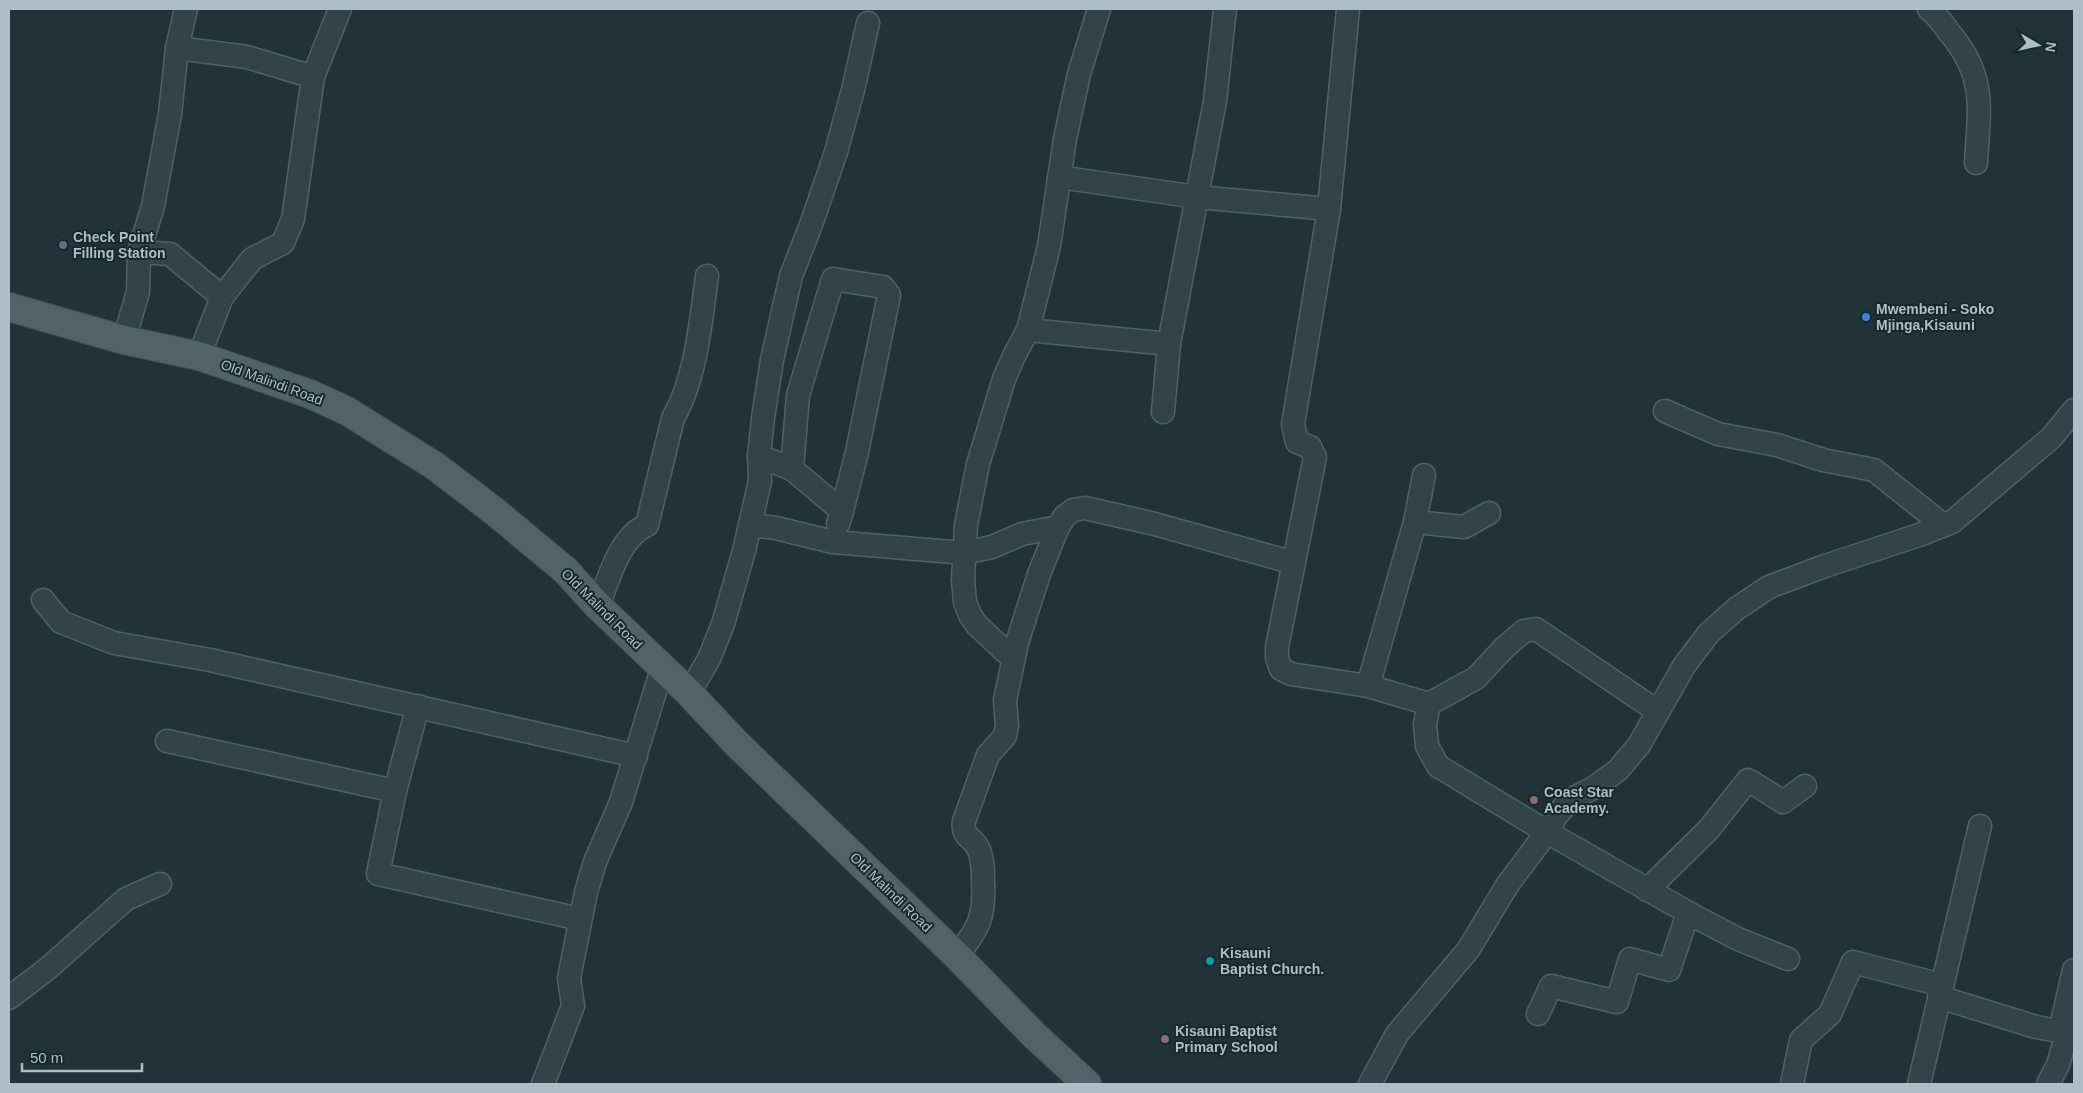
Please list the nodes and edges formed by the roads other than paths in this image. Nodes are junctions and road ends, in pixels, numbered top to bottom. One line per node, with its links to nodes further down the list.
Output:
1 (186, 9): 8 (street)
2 (340, 9): 9 (street)
3 (1099, 9): 11 (street)
4 (1226, 9): 12 (street)
5 (1348, 9): 13 (street)
6 (1929, 9): 10 (street)
7 (868, 23): 25 (street)
8 (177, 48): 9 (street); 14 (street)
9 (313, 77): 16 (street)
10 (1976, 162)
11 (1059, 177): 12 (street); 18 (street)
12 (1197, 197): 13 (street); 20 (street)
13 (1329, 209): 36 (street)
14 (139, 252): 16 (street); 19 (street)
15 (707, 276): 38 (street)
16 (222, 297): 21 (street)
17 (9, 306): 19 (main road, Old Malindi Road)
18 (1028, 330): 20 (street); 35 (street)
19 (124, 340): 21 (main road, Old Malindi Road)
20 (1169, 344): 24 (street)
21 (199, 356): 38 (main road, Old Malindi Road)
22 (2074, 410): 32 (street)
23 (1665, 411): 32 (street)
24 (1163, 412)
25 (759, 456): 26 (street); 31 (street)
26 (792, 469): 28 (street); 28 (street)
27 (1424, 475): 30 (street)
28 (842, 511): 34 (street)
29 (1489, 513): 30 (street)
30 (1415, 522): 41 (street)
31 (750, 526): 34 (street); 42 (street)
32 (1943, 526): 45 (street)
33 (1058, 527): 35 (street); 36 (street); 39 (street)
34 (832, 542): 35 (street)
35 (964, 553): 39 (street)
36 (1294, 562): 41 (street)
37 (43, 600): 44 (street)
38 (598, 606): 40 (main road, Old Malindi Road)
39 (1013, 659): 56 (street)
40 (662, 669): 42 (main road, Old Malindi Road); 47 (street)
41 (1368, 686): 43 (street)
42 (690, 693): 56 (main road, Old Malindi Road)
43 (1429, 704): 45 (street); 51 (street)
44 (418, 706): 47 (street); 49 (street)
45 (1657, 711): 51 (street)
46 (167, 741): 49 (street)
47 (636, 756): 55 (street)
48 (1804, 786): 53 (street)
49 (395, 791): 55 (street)
50 (1980, 826): 59 (street)
51 (1546, 832): 53 (street); 65 (street)
52 (160, 884): 60 (street)
53 (1647, 890): 54 (street)
54 (1688, 913): 57 (street); 61 (street)
55 (580, 919): 63 (street)
56 (957, 956): 64 (main road, Old Malindi Road)
57 (1788, 959)
58 (2074, 970): 62 (street)
59 (1941, 991): 62 (street); 66 (street); 67 (street)
60 (9, 998)
61 (1538, 1014)
62 (2067, 1033): 68 (street)
63 (542, 1084)
64 (1087, 1084)
65 (1370, 1084)
66 (1792, 1084)
67 (1918, 1084)
68 (2048, 1084)

